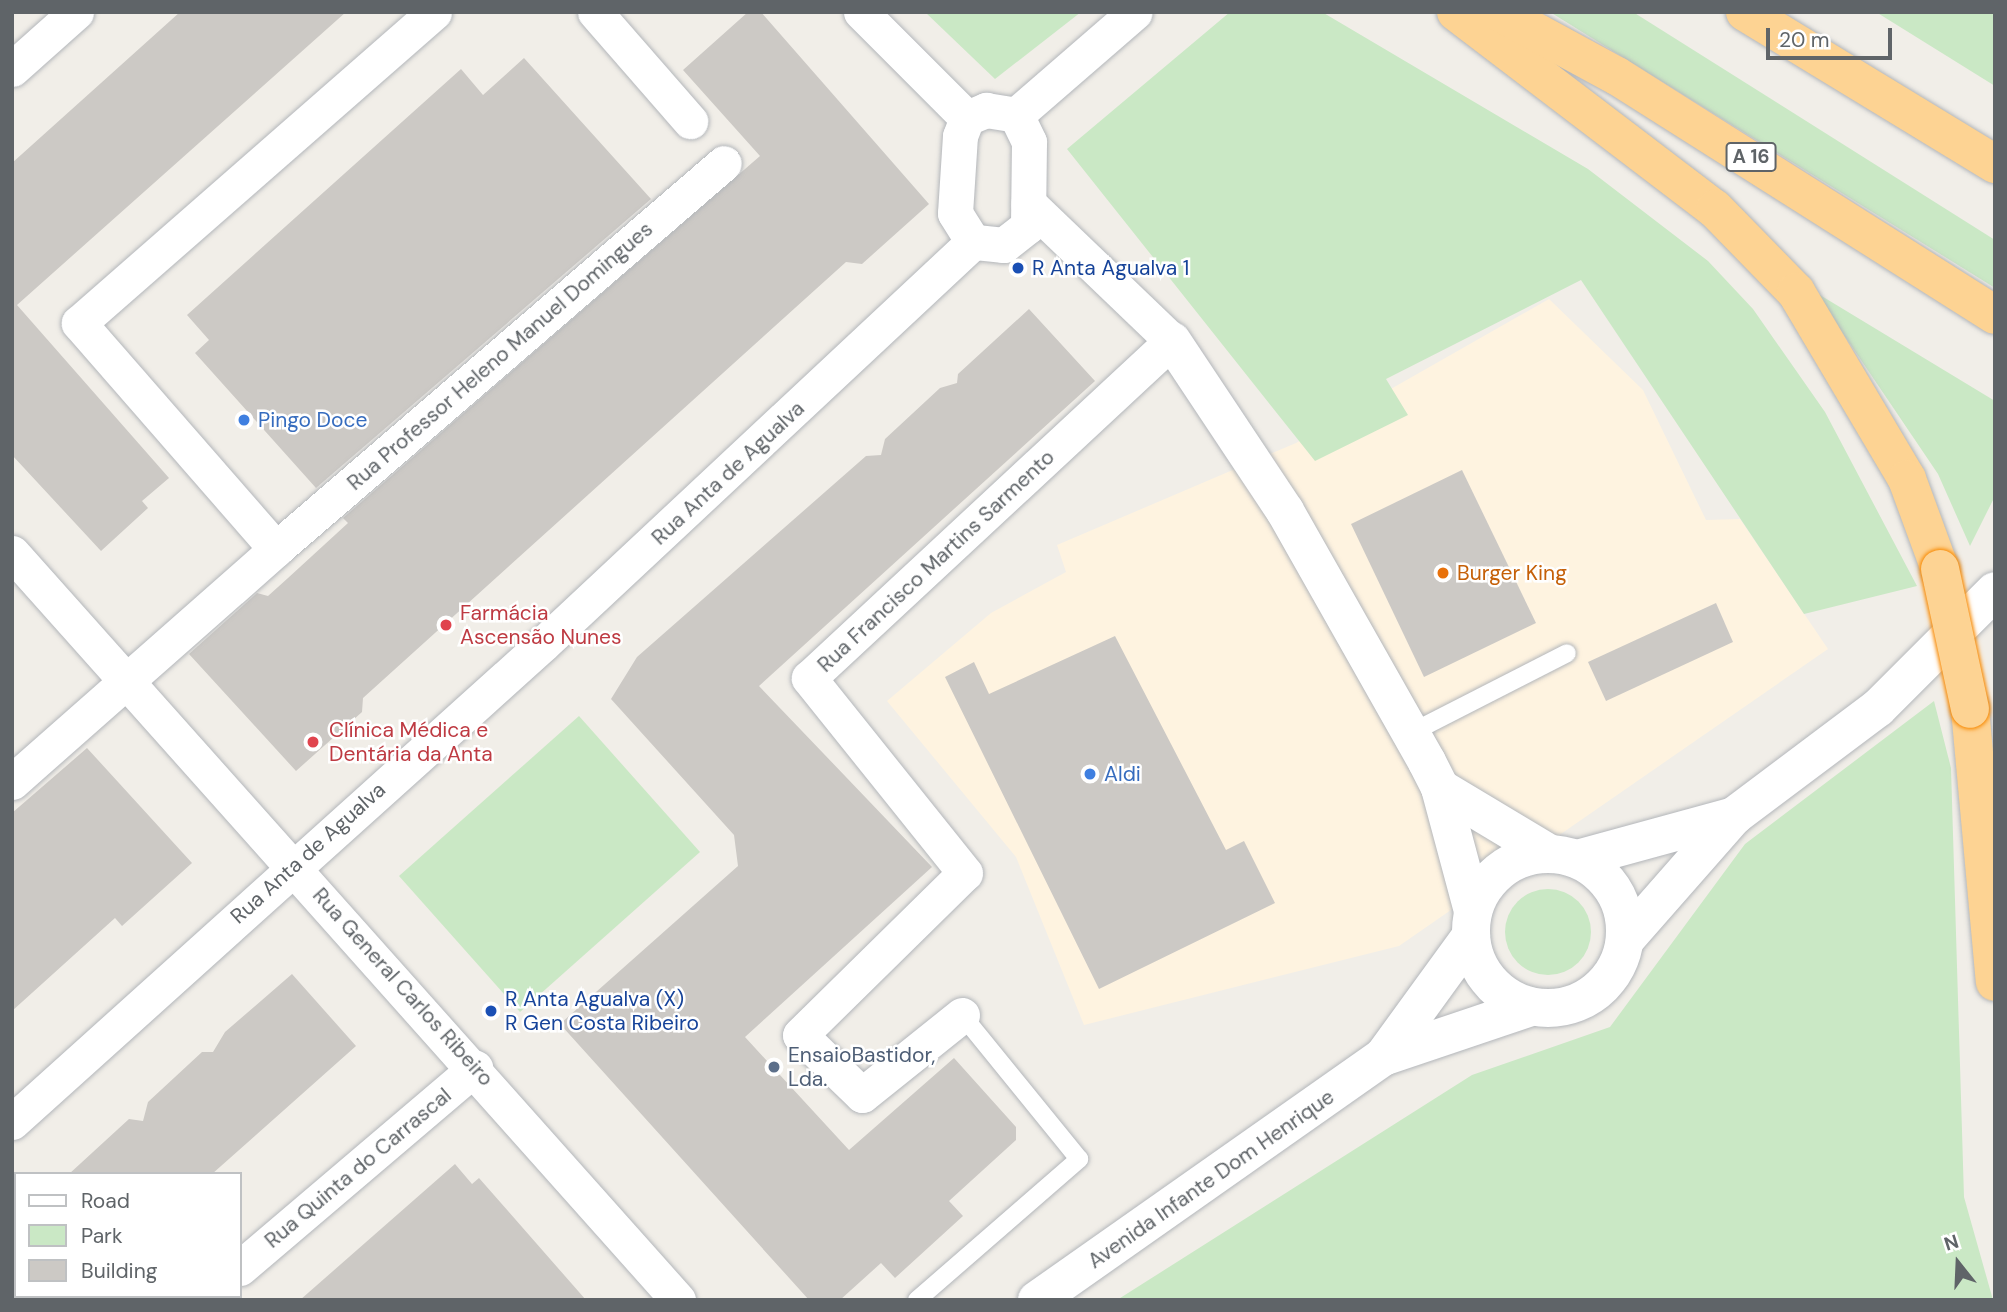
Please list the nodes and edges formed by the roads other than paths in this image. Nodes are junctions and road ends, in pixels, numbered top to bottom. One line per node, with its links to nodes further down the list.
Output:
1 (76, 12): 9 (street)
2 (434, 12): 19 (street)
3 (595, 12): 12 (street)
4 (861, 12): 11 (street)
5 (1135, 12): 10 (street)
6 (1456, 12): 32 (highway, bridge)
7 (1499, 12): 17 (highway, A 16)
8 (1745, 12): 14 (highway)
9 (12, 69)
10 (1016, 115): 11 (street); 15 (street)
11 (967, 118): 16 (street)
12 (690, 121)
13 (724, 163): 19 (street, Rua Professor Heleno Manuel Domingues)
14 (1995, 164)
15 (1028, 203): 16 (street); 18 (street)
16 (973, 242): 29 (street, Rua Anta de Agualva)
17 (1995, 315)
18 (1172, 341): 24 (street); 34 (street, Rua Francisco Martins Sarmento)
19 (276, 548): 23 (street, Rua Professor Heleno Manuel Domingues)
20 (12, 553): 23 (street, Rua General Carlos Ribeiro)
21 (1995, 591): 27 (street)
22 (1567, 653): 24 (lane)
23 (129, 683): 25 (street, Rua Professor Heleno Manuel Domingues); 29 (street, Rua General Carlos Ribeiro)
24 (1411, 733): 26 (street)
25 (12, 782)
26 (1440, 788): 28 (street); 30 (street)
27 (1734, 816): 28 (street); 31 (street)
28 (1562, 856): 30 (street); 31 (street)
29 (294, 865): 36 (street, Rua General Carlos Ribeiro); 37 (street, Rua Anta de Agualva)
30 (1472, 924): 33 (street); 35 (street, Avenida Infante Dom Henrique)
31 (1625, 940): 33 (street)
32 (1995, 982)
33 (1531, 1007): 35 (street, Avenida Infante Dom Henrique)
34 (962, 1015): 40 (lane)
35 (1383, 1057): 41 (street, Avenida Infante Dom Henrique)
36 (475, 1068): 38 (street, Rua Quinta do Carrascal); 39 (street, Rua General Carlos Ribeiro)
37 (12, 1122)
38 (242, 1266)
39 (678, 1300)
40 (916, 1300)
41 (1037, 1300)

